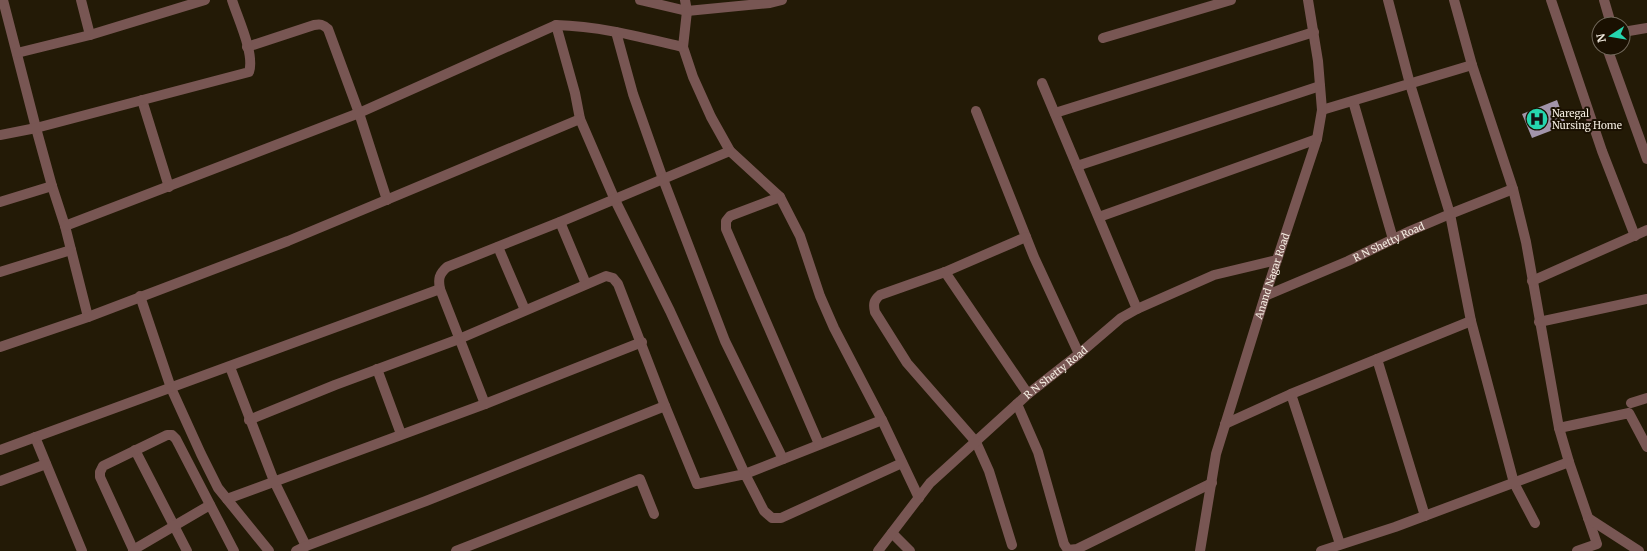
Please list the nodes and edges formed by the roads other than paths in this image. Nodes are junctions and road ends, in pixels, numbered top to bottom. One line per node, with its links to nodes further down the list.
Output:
1 (3, 0): 25 (street)
2 (81, 0): 21 (street)
3 (205, 0): 21 (street)
4 (232, 0): 24 (street)
5 (640, 0): 14 (street)
6 (685, 0): 14 (street)
7 (782, 0): 14 (street)
8 (1231, 0): 22 (street)
9 (1308, 0): 20 (street, Anand Nagar Road)
10 (1388, 0): 29 (street)
11 (1454, 0): 27 (street)
12 (1551, 0): 57 (street)
13 (1604, 0): 15 (street)
14 (686, 16): 23 (street)
15 (1609, 16)
16 (556, 25): 19 (street); 35 (street); 37 (street)
17 (1647, 28): 18 (street)
18 (1631, 31)
19 (616, 32): 23 (street); 44 (street)
20 (1314, 32): 30 (street, Anand Nagar Road); 36 (street)
21 (90, 35): 25 (street)
22 (1103, 38)
23 (683, 44): 41 (street)
24 (247, 47): 31 (street); 35 (street)
25 (17, 53): 38 (street)
26 (1610, 56): 42 (street)
27 (1472, 65): 29 (street); 47 (street)
28 (1042, 83): 36 (street)
29 (1410, 84): 32 (street); 52 (street)
30 (1320, 86): 33 (street, Anand Nagar Road); 43 (street)
31 (142, 100): 38 (street); 46 (street)
32 (1353, 101): 33 (street); 59 (street)
33 (1322, 110): 40 (street, Anand Nagar Road)
34 (976, 111): 58 (street)
35 (359, 113): 46 (street); 49 (street)
36 (1055, 113): 43 (street)
37 (580, 119): 49 (street); 50 (street)
38 (36, 128): 39 (street); 45 (street)
39 (0, 135)
40 (1317, 139): 53 (street); 62 (street, Anand Nagar Road)
41 (730, 150): 44 (street); 48 (street)
42 (1647, 159)
43 (1077, 166): 53 (street)
44 (663, 179): 50 (street); 102 (street)
45 (52, 186): 51 (street); 55 (street)
46 (169, 187): 55 (street)
47 (1513, 189): 52 (street, R N Shetty Road); 65 (street)
48 (780, 197): 92 (street); 98 (street)
49 (387, 200): 68 (street)
50 (614, 200): 54 (street); 106 (street)
51 (0, 202)
52 (1450, 214): 59 (street, R N Shetty Road); 74 (street)
53 (1099, 217): 71 (street)
54 (560, 222): 60 (street); 66 (street)
55 (65, 226): 61 (street)
56 (1647, 230): 57 (street)
57 (1635, 236): 65 (street)
58 (1026, 237): 64 (street); 79 (street)
59 (1393, 239): 69 (street, R N Shetty Road)
60 (498, 247): 67 (street); 72 (street)
61 (71, 250): 63 (street); 73 (street)
62 (1277, 260): 69 (street, Anand Nagar Road); 71 (street, R N Shetty Road)
63 (0, 272)
64 (945, 272): 84 (street); 97 (street)
65 (1532, 281): 75 (street)
66 (586, 284): 72 (street); 77 (street)
67 (440, 289): 76 (street); 81 (street)
68 (140, 296): 73 (street); 83 (street)
69 (1265, 296): 93 (street, Anand Nagar Road)
70 (1647, 298): 75 (street)
71 (1137, 309): 79 (street, R N Shetty Road)
72 (525, 310): 76 (street)
73 (88, 317): 78 (street)
74 (1471, 321): 80 (street); 110 (street)
75 (1539, 322): 94 (street)
76 (459, 339): 82 (street); 88 (street)
77 (642, 342): 88 (street); 90 (street)
78 (0, 347)
79 (1079, 354): 84 (street, R N Shetty Road)
80 (1377, 359): 85 (street); 115 (street)
81 (230, 367): 83 (street); 91 (street)
82 (377, 369): 91 (street); 95 (street)
83 (171, 388): 96 (street); 112 (street)
84 (1028, 394): 89 (street, R N Shetty Road)
85 (1291, 394): 93 (street); 120 (street)
86 (1647, 398): 87 (street)
87 (1630, 403)
88 (485, 404): 95 (street)
89 (1017, 404): 97 (street, R N Shetty Road); 109 (street)
90 (665, 406): 106 (street); 122 (street)
91 (249, 420): 108 (street)
92 (882, 420): 98 (street); 104 (street)
93 (1225, 424): 109 (street, Anand Nagar Road)
94 (1559, 428): 99 (street); 103 (street)
95 (401, 434): 108 (street)
96 (35, 437): 100 (street); 105 (street)
97 (976, 442): 111 (street, R N Shetty Road); 121 (street)
98 (819, 444): 102 (street)
99 (1647, 447)
100 (0, 450)
101 (135, 450): 113 (street); 118 (street); 123 (street)
102 (783, 459): 106 (street)
103 (1569, 462): 110 (street); 116 (street)
104 (902, 463): 106 (street); 111 (street)
105 (46, 464): 107 (street); 124 (street)
106 (745, 474)
107 (0, 481)
108 (274, 481): 112 (street); 122 (street)
109 (1212, 483): 132 (street, Anand Nagar Road)
110 (1514, 483): 115 (street); 117 (street)
111 (919, 498): 119 (street, R N Shetty Road)
112 (227, 500): 127 (street)
113 (210, 505): 118 (street); 126 (street)
114 (654, 514): 129 (street)
115 (1425, 516): 120 (street)
116 (1588, 518): 134 (street); 135 (street)
117 (1535, 523)
118 (174, 526): 123 (street); 125 (street)
119 (892, 533): 130 (street, R N Shetty Road); 131 (street)
120 (1340, 544): 133 (street)
121 (1012, 545)
122 (306, 546): 128 (street)
123 (133, 550)
124 (82, 551)
125 (187, 551)
126 (234, 551)
127 (269, 551)
128 (296, 551)
129 (456, 551)
130 (878, 551)
131 (910, 551)
132 (1200, 551)
133 (1320, 551)
134 (1577, 551)
135 (1638, 551)

